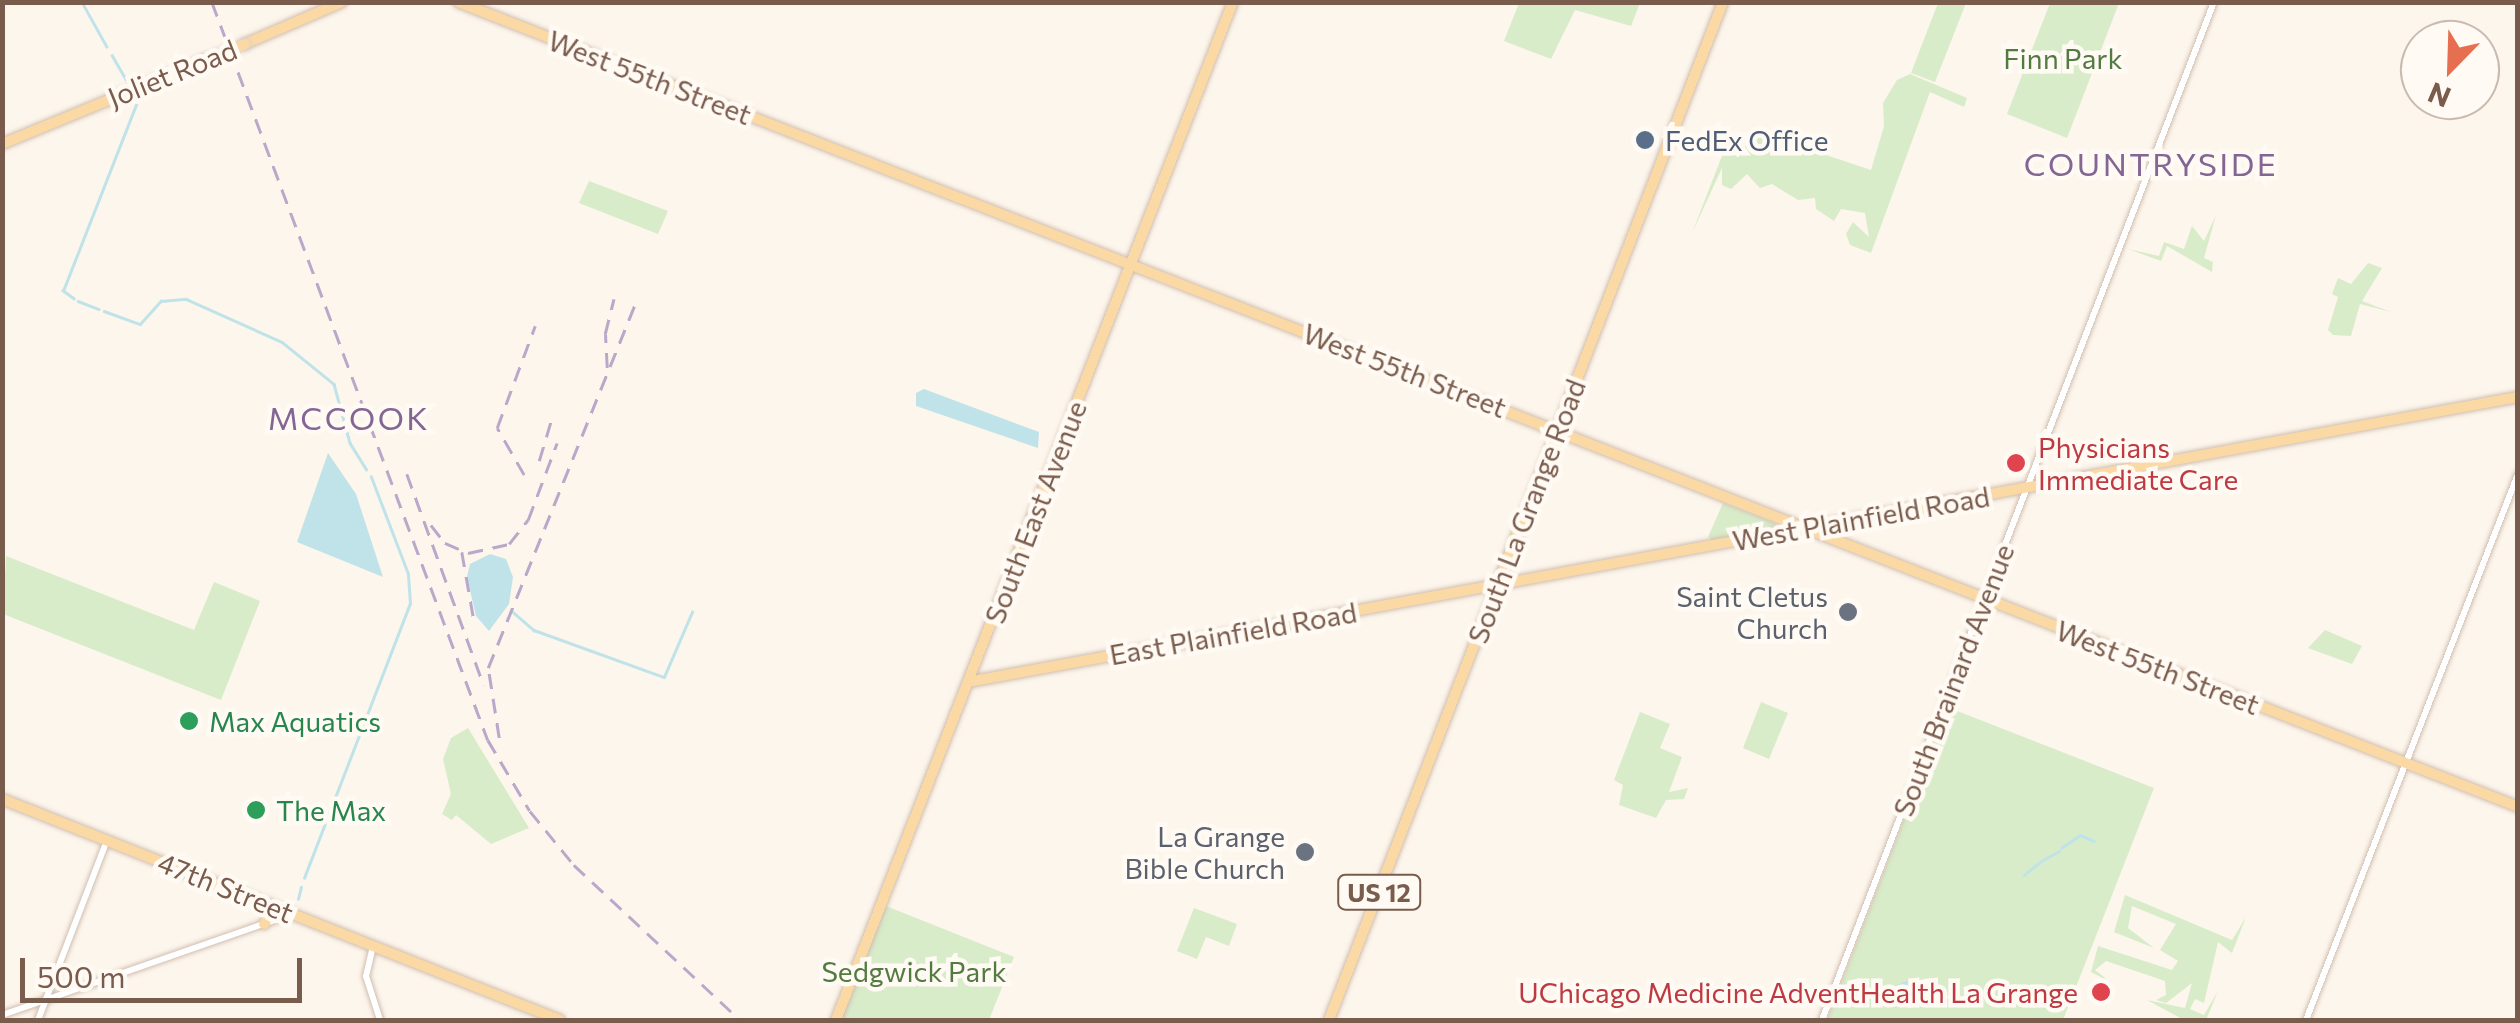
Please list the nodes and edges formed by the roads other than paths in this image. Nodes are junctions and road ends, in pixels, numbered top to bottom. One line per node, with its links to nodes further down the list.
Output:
1 (342, 2): 6 (main road, Joliet Road, bridge)
2 (458, 2): 8 (main road, West 55th Street)
3 (1233, 2): 7 (main road, South East Avenue)
4 (1723, 2): 11 (main road, South La Grange Road / US 12)
5 (2214, 2): 13 (street, South Brainard Avenue)
6 (2, 144)
7 (1146, 228): 8 (main road); 9 (main road, South East Avenue)
8 (1104, 253): 9 (main road, West 55th Street)
9 (1132, 264): 11 (main road, West 55th Street); 21 (main road, South East Avenue)
10 (2518, 397): 13 (main road, West Plainfield Road)
11 (1557, 430): 14 (main road, West 55th Street); 19 (main road, South La Grange Road / US 12)
12 (2518, 474): 22 (street)
13 (2027, 488): 15 (main road, West Plainfield Road); 20 (street, South Brainard Avenue)
14 (1777, 518): 16 (main road, West 55th Street); 17 (main road)
15 (1835, 522): 16 (main road, West Plainfield Road); 18 (main road)
16 (1802, 528): 17 (main road, West Plainfield Road); 18 (main road, West 55th Street)
17 (1775, 534): 19 (main road, West Plainfield Road)
18 (1833, 540): 20 (main road, West 55th Street)
19 (1498, 584): 21 (main road, East Plainfield Road); 36 (main road, South La Grange Road / US 12)
20 (1984, 600): 22 (main road, West 55th Street); 37 (street, South Brainard Avenue)
21 (968, 682): 35 (main road, South East Avenue)
22 (2406, 764): 24 (main road, West 55th Street); 38 (street)
23 (2, 798): 25 (main road, 47th Street)
24 (2518, 807)
25 (107, 840): 26 (main road, 47th Street); 30 (street)
26 (263, 902): 27 (main road, 47th Street); 28 (main road)
27 (293, 914): 28 (street); 29 (main road, 47th Street)
28 (264, 924): 30 (street)
29 (373, 946): 33 (street); 34 (main road, 47th Street)
30 (46, 1000): 31 (street); 32 (street)
31 (2, 1014)
32 (38, 1020)
33 (380, 1020)
34 (560, 1020)
35 (836, 1020)
36 (1329, 1020)
37 (1822, 1020)
38 (2306, 1020)

